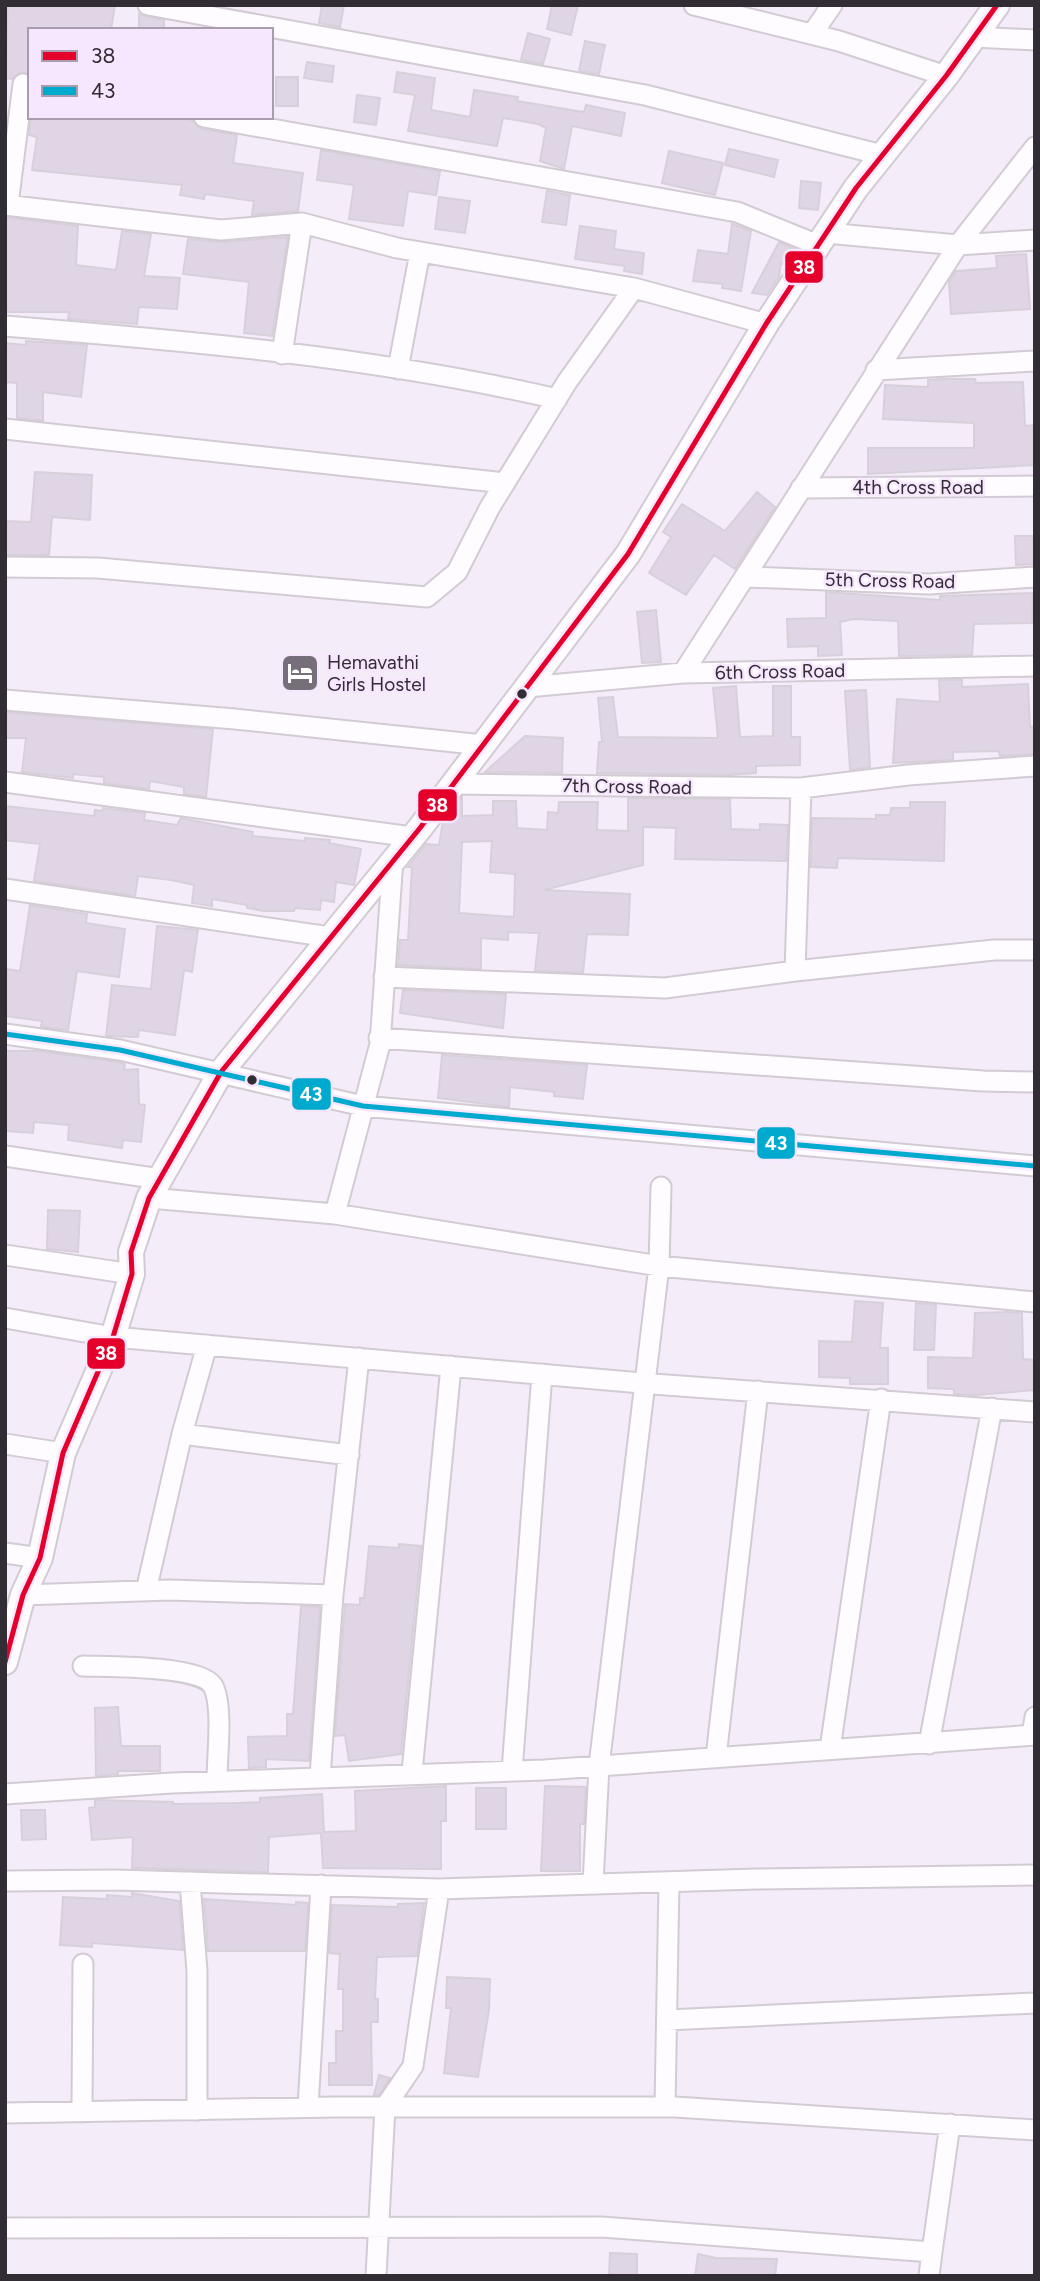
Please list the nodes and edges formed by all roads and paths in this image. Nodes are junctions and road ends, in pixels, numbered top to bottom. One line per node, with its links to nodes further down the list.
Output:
1 (148, 5): 12 (street)
2 (694, 5): 5 (street)
3 (832, 5): 5 (street)
4 (997, 5): 6 (street)
5 (812, 34): 8 (street)
6 (974, 37): 7 (street); 8 (street)
7 (1035, 40)
8 (946, 76): 12 (street)
9 (19, 84): 13 (street)
10 (215, 119): 15 (street)
11 (1035, 148): 17 (street)
12 (882, 155): 15 (street)
13 (7, 205): 14 (street)
14 (302, 223): 18 (street); 22 (street)
15 (822, 239): 17 (street); 20 (street)
16 (1035, 240): 17 (street)
17 (958, 245): 25 (street)
18 (420, 252): 19 (street); 24 (street)
19 (634, 288): 20 (street); 26 (street)
20 (766, 324): 36 (street)
21 (5, 326): 22 (street)
22 (282, 354): 24 (street)
23 (1035, 361): 25 (street)
24 (398, 369): 26 (street)
25 (876, 370): 30 (street)
26 (557, 398): 28 (street)
27 (5, 429): 28 (street)
28 (505, 483): 31 (street)
29 (1035, 486): 30 (street, 4th Cross Road)
30 (801, 488): 32 (street)
31 (5, 567)
32 (746, 577): 33 (street, 5th Cross Road); 35 (street)
33 (1035, 577)
34 (1035, 666): 35 (street, 6th Cross Road)
35 (683, 673): 36 (street, 6th Cross Road)
36 (527, 687): 38 (street)
37 (5, 700): 38 (street)
38 (483, 745): 41 (street)
39 (1035, 766): 42 (street, 7th Cross Road)
40 (5, 782): 43 (street)
41 (453, 784): 42 (street, 7th Cross Road); 43 (street)
42 (801, 788): 48 (street)
43 (412, 837): 44 (street)
44 (393, 859): 46 (street); 49 (street)
45 (5, 889): 46 (street)
46 (330, 937): 52 (street)
47 (1035, 950): 48 (street)
48 (795, 971): 49 (street)
49 (384, 977): 51 (street)
50 (5, 1034): 52 (street)
51 (379, 1038): 53 (street); 54 (street)
52 (221, 1072): 54 (street); 58 (street)
53 (1035, 1082)
54 (362, 1106): 56 (street); 59 (street)
55 (5, 1156): 58 (street)
56 (1035, 1166)
57 (661, 1187): 61 (street)
58 (155, 1189): 59 (street); 62 (street)
59 (335, 1214): 61 (street)
60 (5, 1255): 62 (street)
61 (659, 1266): 63 (street); 70 (street)
62 (132, 1274): 65 (street)
63 (1035, 1302)
64 (5, 1318): 65 (street)
65 (113, 1337): 66 (street); 77 (street)
66 (206, 1345): 67 (street); 75 (street)
67 (359, 1358): 68 (street); 78 (street)
68 (451, 1366): 69 (street); 92 (street)
69 (542, 1374): 70 (street); 91 (street)
70 (643, 1383): 71 (street); 90 (street)
71 (758, 1391): 72 (street); 89 (street)
72 (881, 1399): 73 (street); 88 (street)
73 (992, 1408): 74 (street); 87 (street)
74 (1035, 1412)
75 (181, 1434): 78 (street); 81 (street)
76 (5, 1444): 77 (street)
77 (63, 1453): 80 (street)
78 (349, 1455): 83 (street)
79 (5, 1553): 80 (street)
80 (40, 1558): 82 (street)
81 (146, 1591): 82 (street); 83 (street)
82 (23, 1595): 84 (street)
83 (333, 1595): 93 (street)
84 (5, 1662)
85 (83, 1666): 94 (street)
86 (1034, 1729): 87 (street)
87 (929, 1744): 88 (street)
88 (830, 1749): 89 (street)
89 (716, 1757): 90 (street)
90 (599, 1766): 91 (street); 100 (street)
91 (512, 1771): 92 (street)
92 (412, 1772): 93 (street)
93 (320, 1777): 94 (street)
94 (217, 1781): 95 (street)
95 (5, 1794)
96 (1035, 1875): 99 (street)
97 (5, 1881): 98 (street)
98 (190, 1881): 101 (street); 109 (street)
99 (669, 1881): 100 (street); 105 (street)
100 (593, 1884): 102 (street)
101 (321, 1885): 102 (street); 106 (street)
102 (439, 1889): 107 (street)
103 (83, 1964): 110 (street)
104 (1035, 2003): 105 (street)
105 (667, 2020): 108 (street)
106 (308, 2107): 107 (street); 109 (street)
107 (385, 2107): 108 (street); 115 (street)
108 (665, 2107): 112 (street)
109 (197, 2109): 110 (street)
110 (82, 2112): 111 (street)
111 (5, 2113)
112 (950, 2124): 113 (street); 116 (street)
113 (1035, 2130)
114 (5, 2228): 115 (street)
115 (378, 2229): 116 (street); 117 (street)
116 (932, 2252): 118 (street)
117 (376, 2276)
118 (929, 2276)

